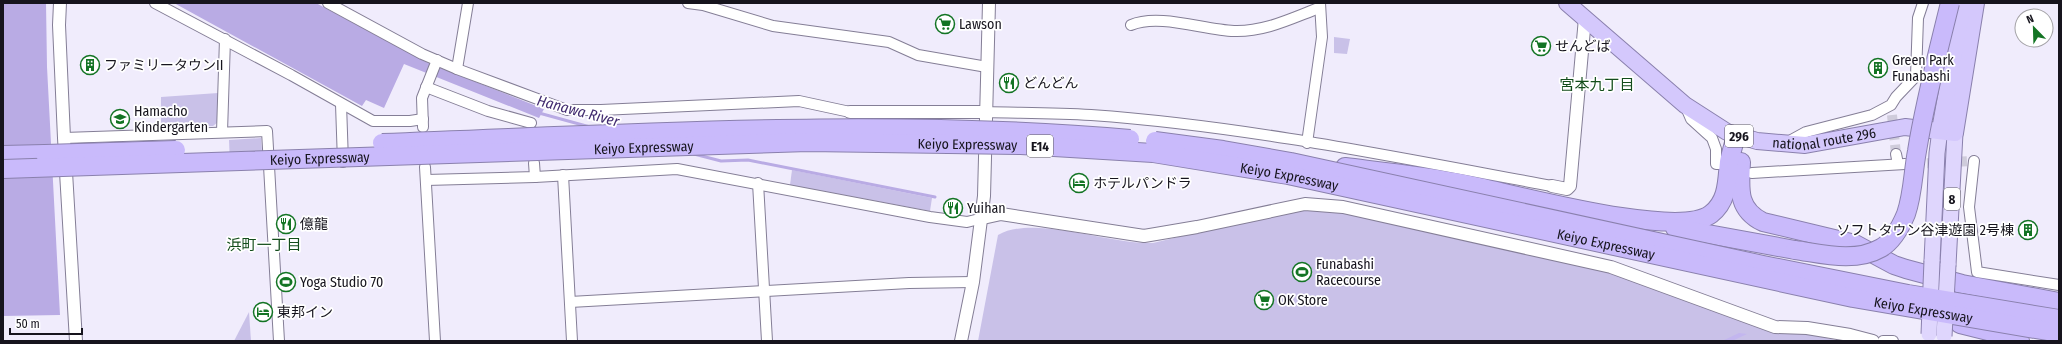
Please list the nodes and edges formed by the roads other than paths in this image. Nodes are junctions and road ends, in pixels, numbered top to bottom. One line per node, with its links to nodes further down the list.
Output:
1 (53, 3): 15 (street)
2 (60, 3): 15 (street)
3 (155, 3): 17 (street)
4 (328, 3): 18 (street)
5 (468, 3): 20 (street)
6 (688, 3): 19 (street)
7 (989, 3): 19 (street)
8 (1923, 3): 32 (street)
9 (1950, 3): 49 (highway, bridge)
10 (1963, 3): 28 (highway)
11 (1976, 3): 28 (highway)
12 (1570, 4): 14 (highway, national route 296 / 296)
13 (1320, 5): 16 (street); 31 (street)
14 (1585, 18): 23 (highway, national route 296 / 296); 47 (street)
15 (59, 25): 30 (street)
16 (1131, 25)
17 (225, 40): 22 (street); 27 (street)
18 (436, 62): 20 (street); 21 (street)
19 (987, 67): 25 (street)
20 (457, 69): 24 (street)
21 (427, 84): 22 (street); 26 (street)
22 (341, 104): 39 (street)
23 (1685, 105): 29 (highway, national route 296 / 296); 38 (street)
24 (850, 112): 25 (street)
25 (985, 112): 31 (street); 48 (street)
26 (532, 123)
27 (222, 132): 30 (street); 61 (street)
28 (1948, 132): 32 (highway, national route 296 / 296); 58 (main road, 8, bridge); 58 (main road, 8, bridge)
29 (1736, 135): 32 (highway, national route 296 / 296); 49 (highway); 55 (highway)
30 (64, 138): 60 (street)
31 (1308, 143): 47 (street)
32 (1784, 144)
33 (3, 156): 36 (highway, Keiyo Expressway / E14, bridge)
34 (1900, 161): 42 (street)
35 (1974, 161): 51 (street)
36 (1291, 162): 49 (highway, bridge); 56 (highway, Keiyo Expressway / E14, bridge)
37 (534, 163): 44 (street)
38 (1719, 164)
39 (343, 166)
40 (425, 167): 45 (street)
41 (3, 169): 53 (highway, Keiyo Expressway / E14, bridge)
42 (1752, 173)
43 (563, 175): 44 (street); 46 (street); 54 (street)
44 (535, 178): 45 (street)
45 (426, 180): 62 (street)
46 (758, 183): 48 (street); 52 (street)
47 (1552, 186)
48 (982, 218): 50 (street); 66 (street)
49 (1629, 218)
50 (973, 282): 52 (street); 65 (street)
51 (2059, 285)
52 (764, 291): 54 (street); 64 (street)
53 (1853, 298): 57 (highway, Keiyo Expressway / E14, bridge); 59 (highway, bridge)
54 (570, 302): 63 (street)
55 (2059, 302)
56 (2059, 319)
57 (2059, 333)
58 (1936, 338)
59 (2014, 338)
60 (76, 341)
61 (279, 341)
62 (435, 341)
63 (572, 341)
64 (767, 341)
65 (961, 341)
66 (1873, 341)
67 (1883, 341): 68 (street)
68 (1893, 341)

